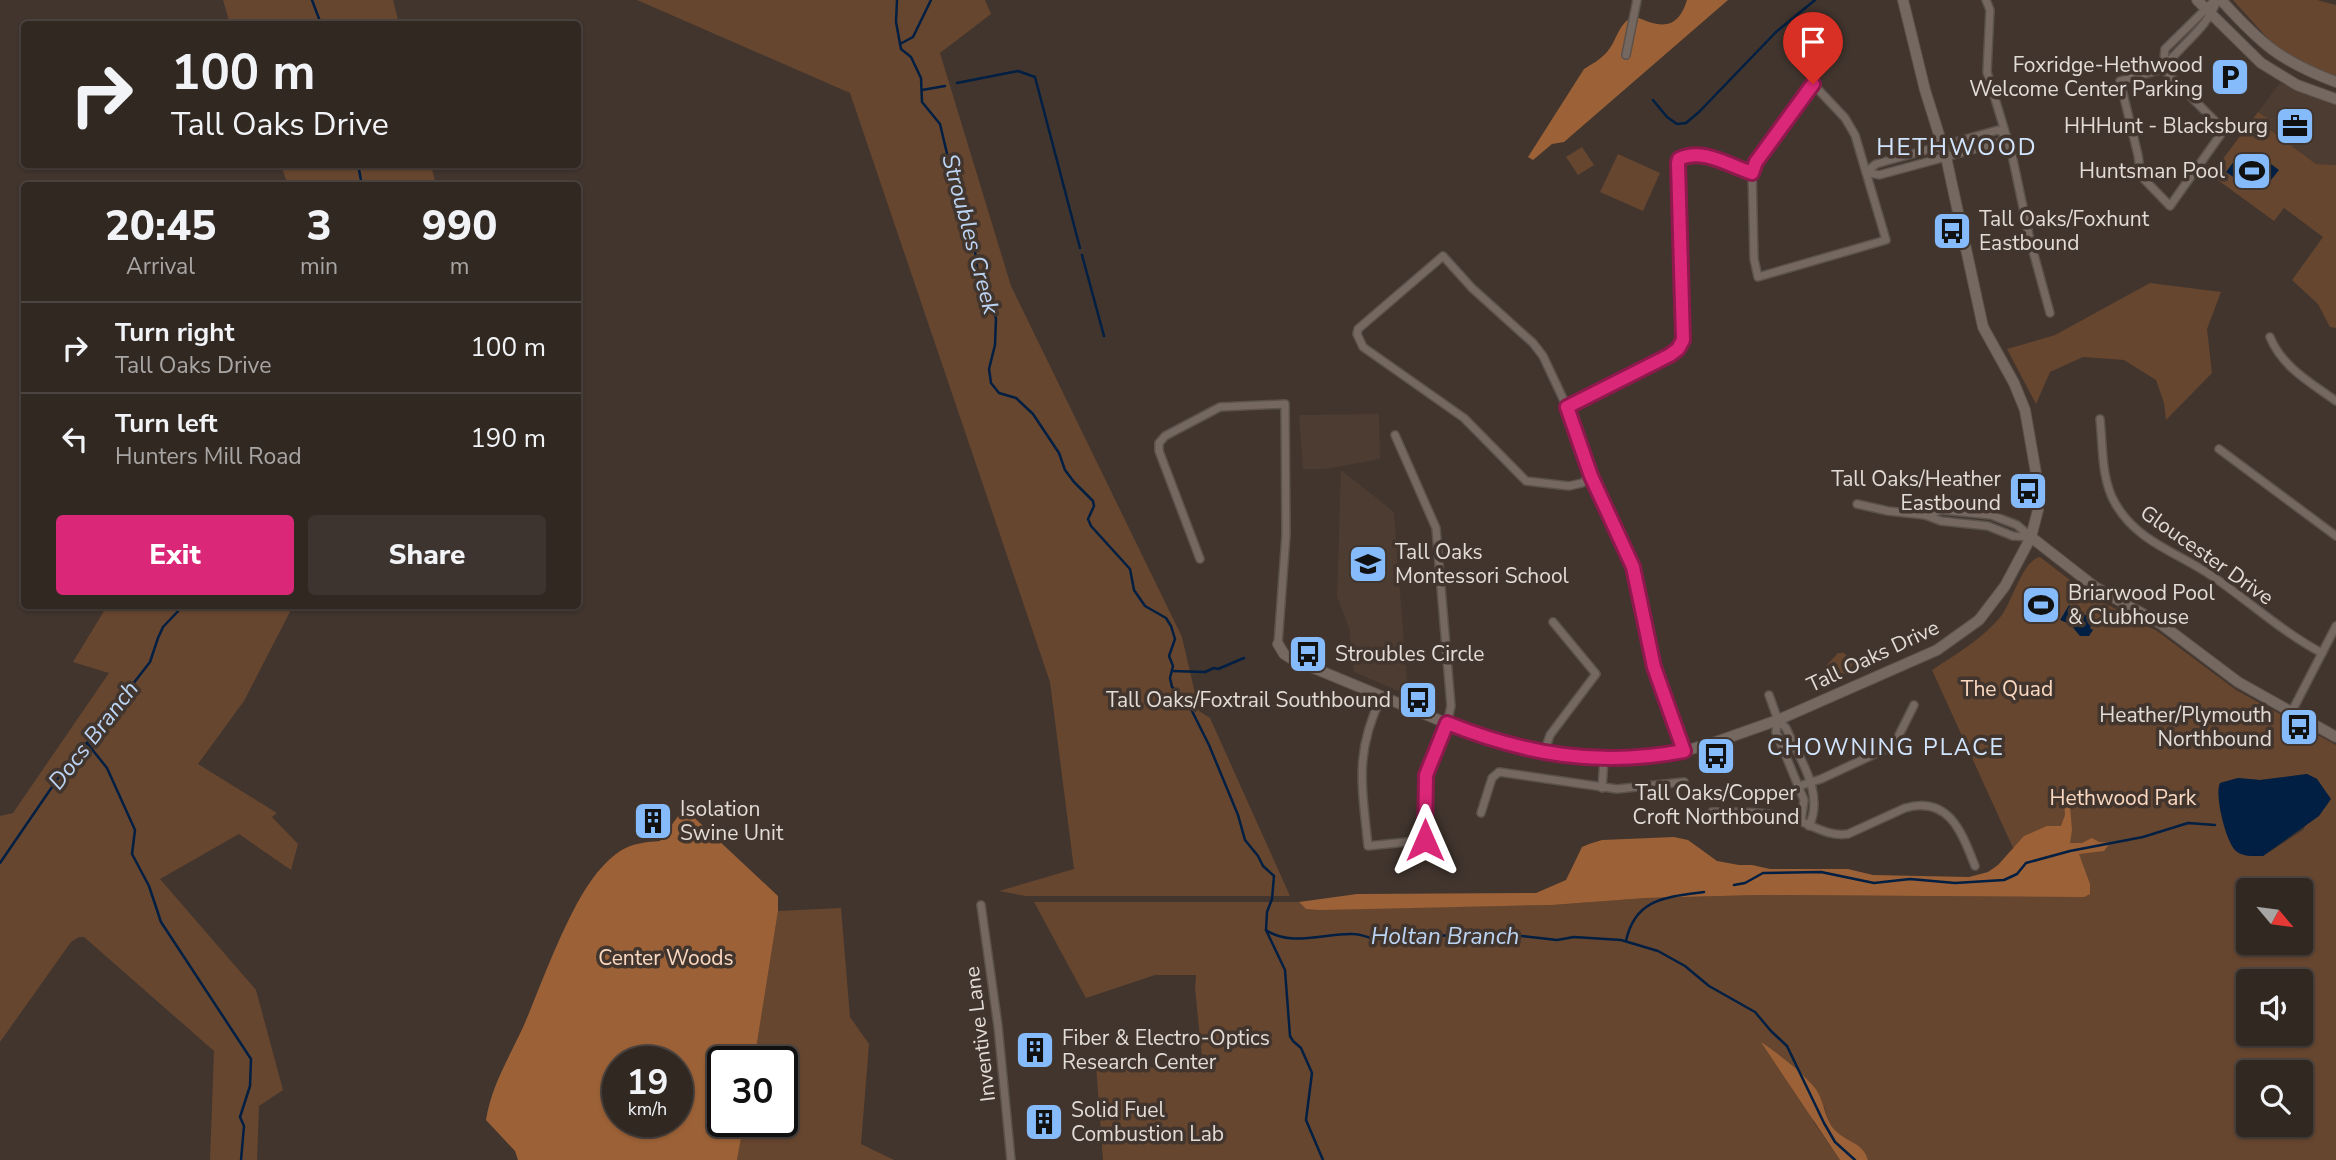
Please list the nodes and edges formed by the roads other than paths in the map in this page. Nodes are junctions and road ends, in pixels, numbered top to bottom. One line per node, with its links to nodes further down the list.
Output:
1 (1637, 0): 6 (street)
2 (1903, 0): 11 (street, Tall Oaks Drive)
3 (1986, 0): 10 (street)
4 (2217, 0): 5 (street); 8 (street)
5 (2205, 8): 7 (street); 9 (street)
6 (1626, 55)
7 (2163, 69): 7 (street)
8 (2336, 82)
9 (2336, 99)
10 (2005, 134): 11 (street); 12 (street); 15 (street)
11 (1943, 145): 12 (street, Tall Oaks Drive); 13 (street)
12 (1947, 157): 13 (street); 26 (street, Tall Oaks Drive)
13 (1866, 172): 14 (street); 14 (street)
14 (1752, 173): 18 (street)
15 (2050, 313)
16 (2270, 337): 17 (street)
17 (2336, 401)
18 (1567, 407): 22 (street); 22 (street)
19 (2100, 419): 31 (street, Gloucester Drive)
20 (1395, 435): 37 (street)
21 (2219, 449): 25 (street)
22 (1591, 476): 39 (street)
23 (1857, 504): 24 (street)
24 (1926, 515): 26 (street); 26 (street)
25 (2336, 536)
26 (2031, 537): 35 (street); 36 (street, Tall Oaks Drive)
27 (1200, 559): 30 (street)
28 (1553, 622): 40 (street)
29 (2336, 626): 31 (street)
30 (1278, 644): 33 (street, Tall Oaks Drive)
31 (2322, 653): 35 (street)
32 (1769, 695): 36 (street)
33 (1382, 696): 37 (street, Tall Oaks Drive); 37 (street)
34 (1914, 705): 43 (street)
35 (2291, 713): 38 (street)
36 (1778, 720): 39 (street, Tall Oaks Drive); 43 (street); 44 (street)
37 (1447, 723): 40 (street, Tall Oaks Drive)
38 (2336, 737)
39 (1684, 751): 41 (street, Tall Oaks Drive)
40 (1544, 753): 41 (street, Tall Oaks Drive)
41 (1604, 759): 45 (street)
42 (1684, 782): 45 (street)
43 (1810, 782): 44 (street); 49 (street)
44 (1799, 786): 48 (street)
45 (1602, 788): 47 (street)
46 (1712, 812): 48 (street)
47 (1481, 813)
48 (1801, 821): 49 (street)
49 (1809, 826): 50 (street)
50 (1975, 866)
51 (981, 905): 52 (street, Inventive Lane)
52 (1011, 1160)

